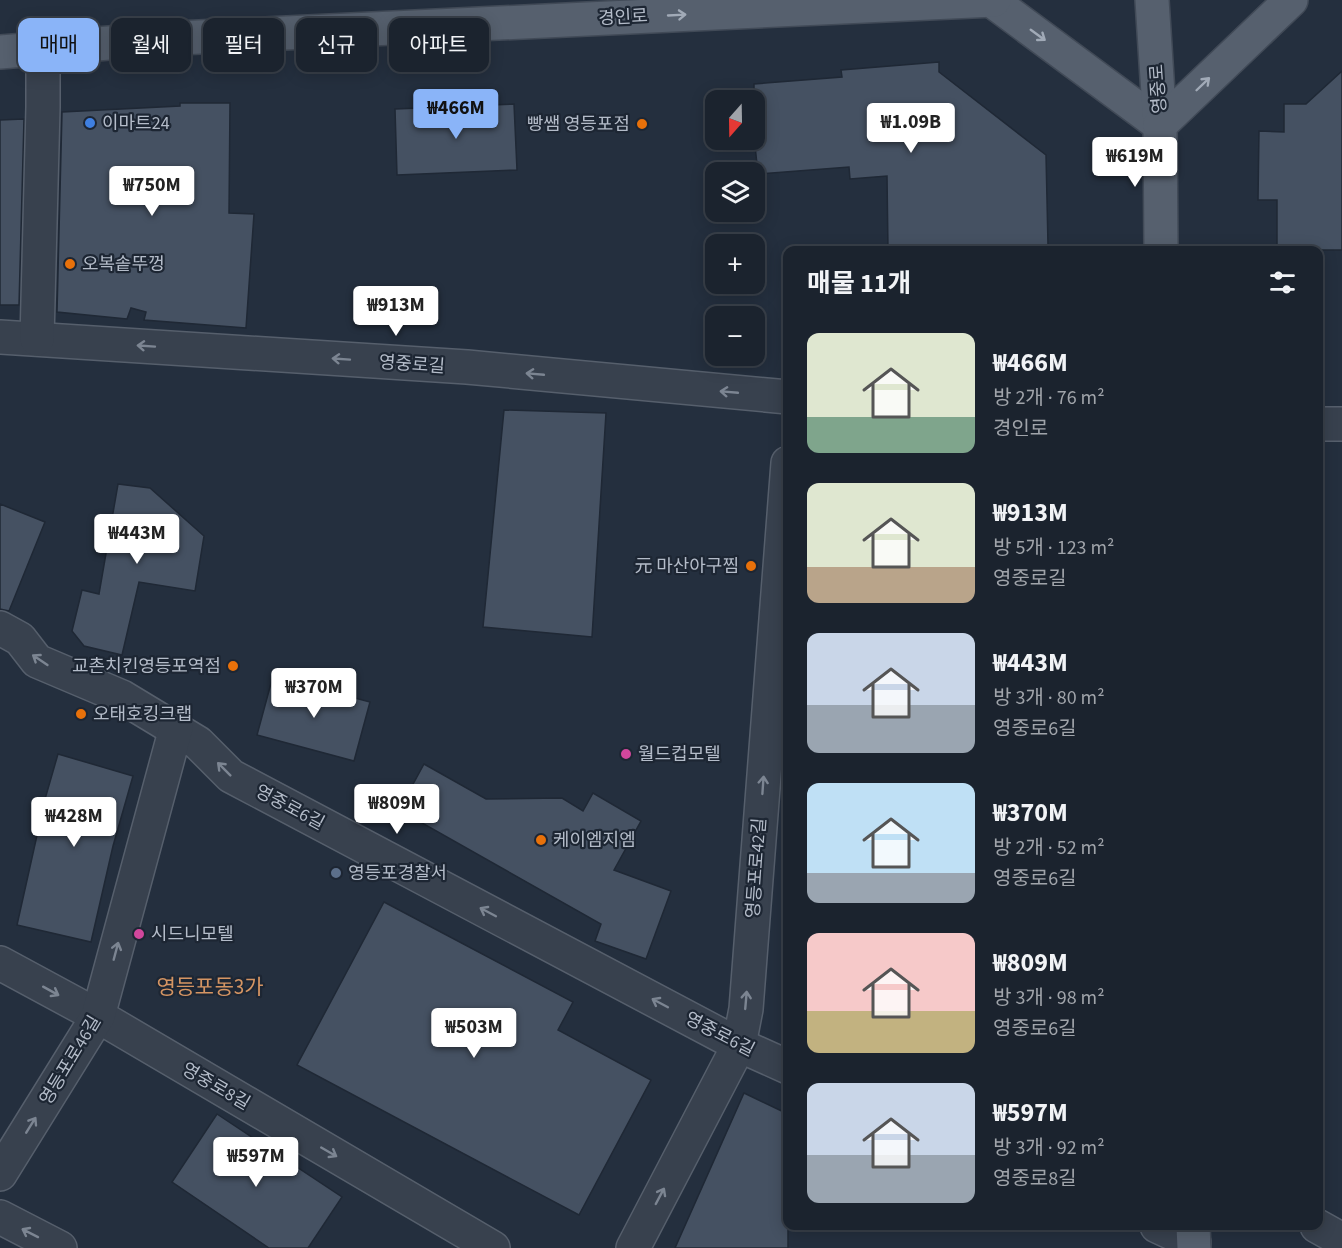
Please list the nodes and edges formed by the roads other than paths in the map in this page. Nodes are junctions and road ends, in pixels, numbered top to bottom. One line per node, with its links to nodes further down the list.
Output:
1 (993, 0): 4 (main road, 경인로, one-way to 1); 8 (main road, one-way to 8)
2 (1152, 0): 8 (main road, 영중로)
3 (1291, 0): 8 (main road, one-way to 3)
4 (99, 44)
5 (18, 50): 6 (main road, 경인로)
6 (0, 52)
7 (43, 72): 11 (street)
8 (1160, 125): 9 (main road, 영중로)
9 (1161, 246)
10 (0, 337): 11 (street, 영중로길)
11 (37, 339): 12 (street, 영중로길, one-way to 11)
12 (783, 397)
13 (1323, 424): 14 (street)
14 (1342, 424)
15 (783, 528): 20 (street, 영등포로42길, one-way to 15)
16 (0, 628): 17 (street, 영중로6길, one-way to 16)
17 (176, 728): 19 (street, 영등포로46길, one-way to 17); 20 (street, 영중로6길, one-way to 17)
18 (0, 963): 19 (street, 영중로8길, one-way to 19)
19 (98, 1016): 22 (street, 영등포로46길, one-way to 19); 29 (street, 영중로8길, one-way to 29)
20 (739, 1045): 21 (street, 영중로6길); 30 (street, 영등포로42길, one-way to 20)
21 (783, 1065)
22 (0, 1174)
23 (0, 1217): 28 (street, one-way to 23)
24 (1323, 1229): 27 (street)
25 (1168, 1230): 26 (street)
26 (1194, 1239)
27 (1342, 1240)
28 (60, 1248)
29 (493, 1248)
30 (633, 1248)

